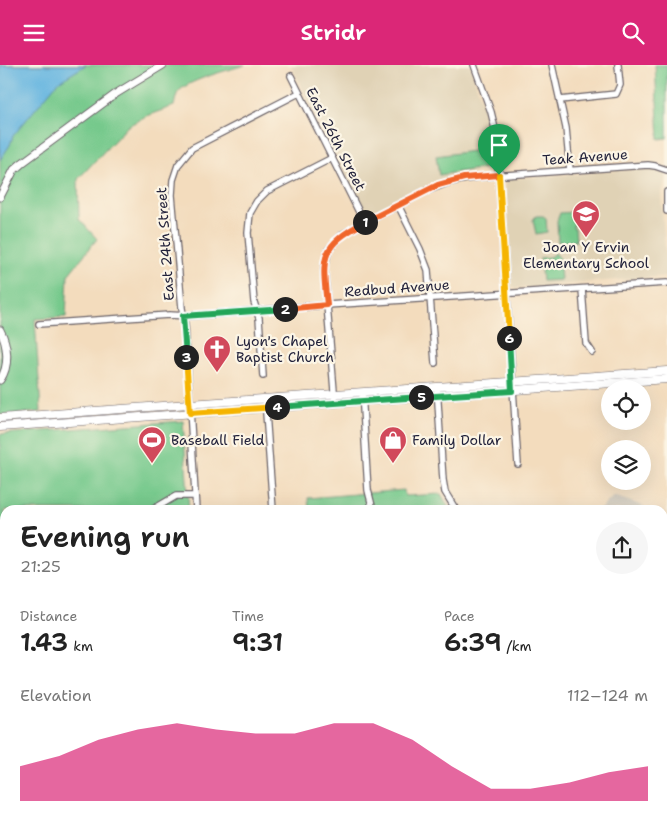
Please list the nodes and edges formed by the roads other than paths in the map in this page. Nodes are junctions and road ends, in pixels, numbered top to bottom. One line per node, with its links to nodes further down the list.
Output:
1 (163, 65): 13 (street)
2 (474, 65): 11 (street)
3 (552, 65): 7 (street)
4 (618, 65): 7 (street)
5 (290, 76): 6 (street, East 26th Street)
6 (299, 93): 8 (street, East 26th Street); 23 (street, East 24th Street)
7 (560, 100): 10 (street)
8 (332, 158): 16 (street, East 26th Street); 22 (street)
9 (666, 170): 10 (street, Teak Avenue)
10 (570, 171): 11 (street, Teak Avenue)
11 (499, 175): 14 (street, Teak Avenue); 19 (street)
12 (667, 191): 15 (street)
13 (0, 197)
14 (398, 205): 16 (street, Teak Avenue); 20 (street)
15 (667, 211)
16 (364, 222): 21 (street)
17 (667, 283): 18 (street, Redbud Avenue)
18 (582, 289): 19 (street, Redbud Avenue); 26 (street)
19 (506, 294): 20 (street, Redbud Avenue); 32 (street)
20 (430, 298): 21 (street, Redbud Avenue); 27 (street)
21 (327, 305): 22 (street, Redbud Avenue); 36 (street)
22 (257, 311): 23 (street, Redbud Avenue); 29 (street)
23 (183, 316): 24 (street, Redbud Avenue); 41 (street, East 24th Street)
24 (39, 324)
25 (0, 330): 31 (street)
26 (592, 352)
27 (435, 363)
28 (667, 371): 32 (main road)
29 (263, 376)
30 (667, 379): 34 (main road)
31 (0, 380)
32 (512, 381): 33 (main road); 34 (street)
33 (437, 387): 35 (main road); 37 (street)
34 (512, 391): 37 (main road); 46 (street)
35 (362, 392): 36 (main road); 39 (street)
36 (334, 393): 38 (main road); 40 (street)
37 (437, 396): 39 (main road); 52 (street)
38 (265, 399): 41 (main road); 42 (street)
39 (362, 401): 40 (main road); 51 (street)
40 (335, 403): 42 (main road)
41 (189, 404): 43 (street, East 24th Street); 44 (main road)
42 (266, 408): 43 (main road); 50 (street)
43 (190, 413): 45 (main road); 47 (street, East 24th Street)
44 (0, 418)
45 (0, 427)
46 (518, 464)
47 (195, 495): 48 (street); 49 (street, East 24th Street)
48 (161, 505)
49 (196, 505)
50 (273, 505)
51 (372, 505)
52 (453, 505)

